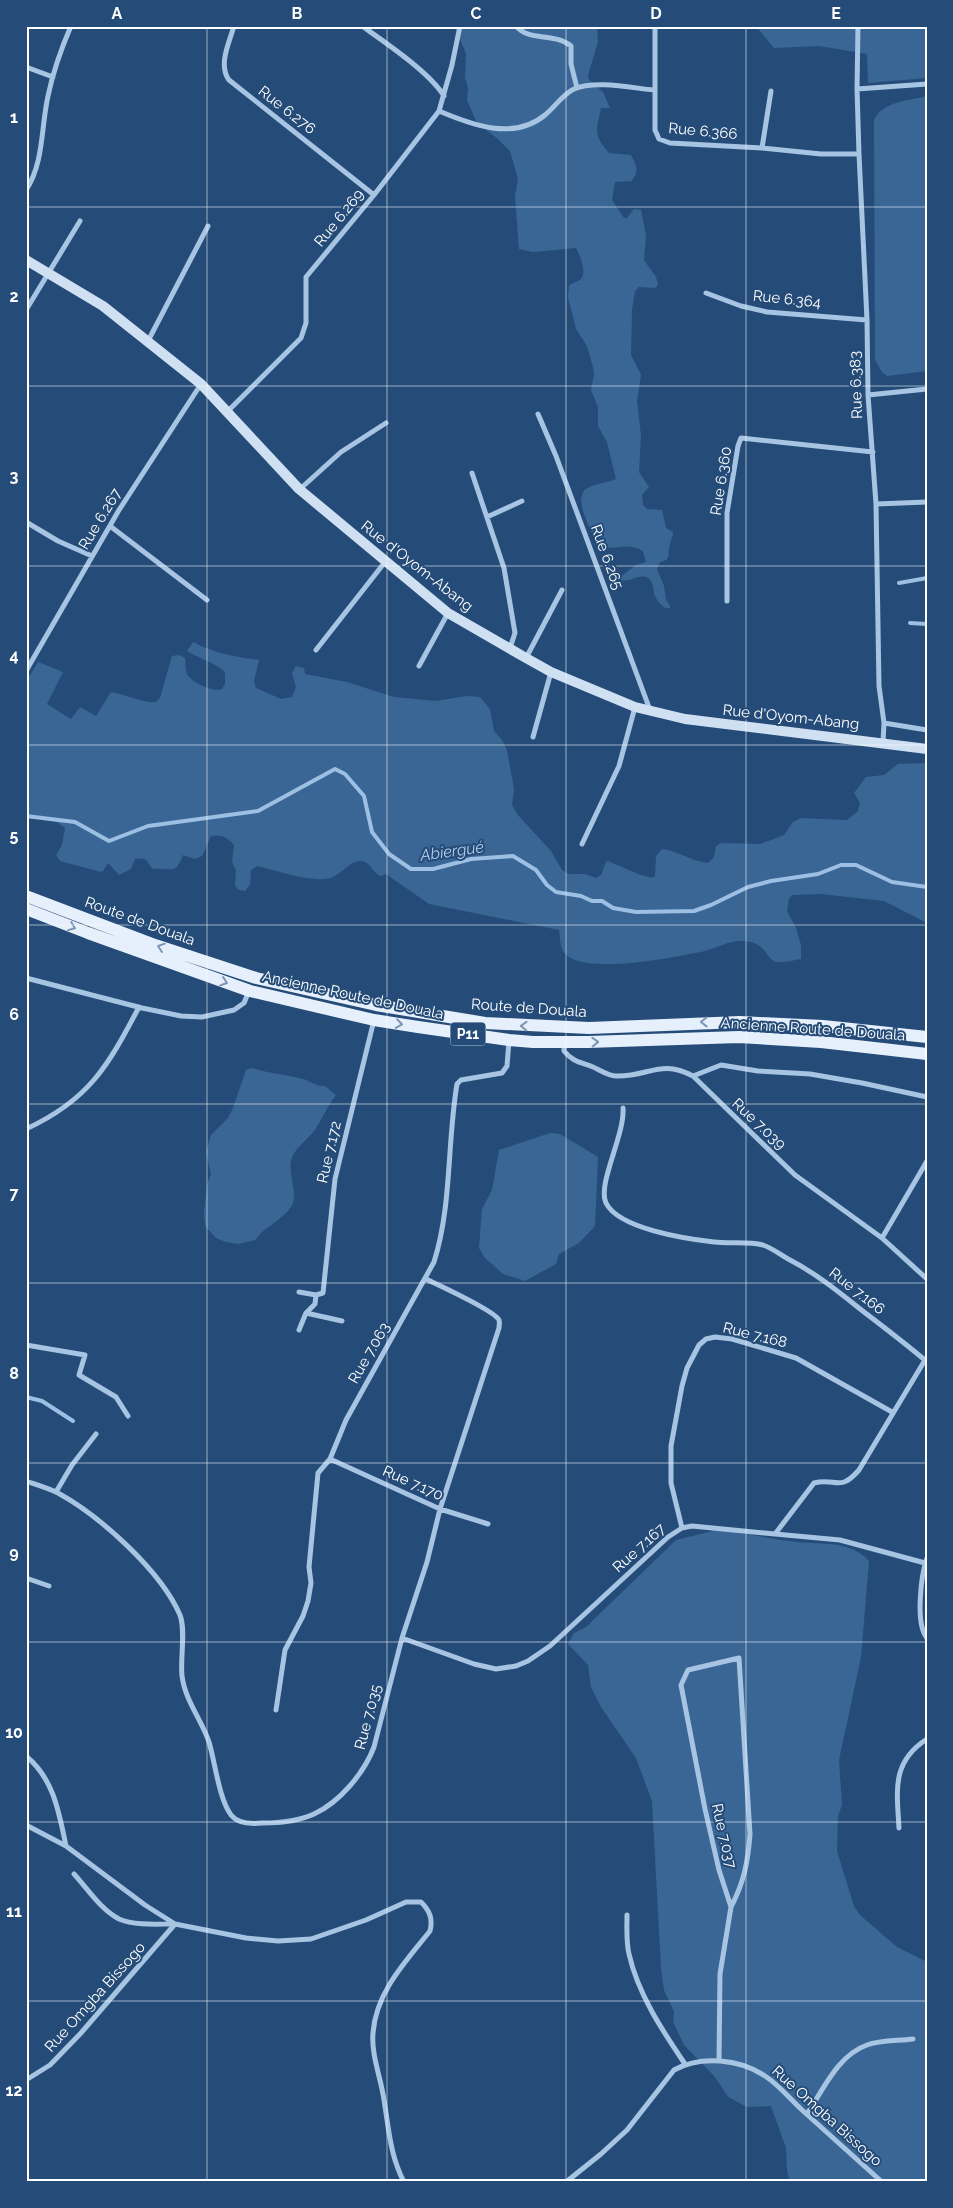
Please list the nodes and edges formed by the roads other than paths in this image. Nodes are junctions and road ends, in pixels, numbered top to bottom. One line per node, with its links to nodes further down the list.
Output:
1 (71, 26): 9 (street)
2 (234, 26): 20 (street, Rue 6.276)
3 (362, 26): 15 (street)
4 (460, 26): 15 (street, Rue 6.269)
5 (516, 26): 11 (street)
6 (655, 26): 13 (street, Rue 6.366)
7 (858, 26): 12 (street, Rue 6.383)
8 (26, 67): 9 (street)
9 (53, 77): 19 (street)
10 (927, 84): 12 (street)
11 (577, 88): 13 (street); 16 (street)
12 (857, 89): 18 (street, Rue 6.383)
13 (654, 90): 17 (street, Rue 6.366)
14 (772, 91): 17 (street)
15 (444, 96): 16 (street, Rue 6.269)
16 (440, 111): 20 (street, Rue 6.269)
17 (762, 148): 18 (street, Rue 6.366)
18 (859, 154): 27 (street, Rue 6.383)
19 (26, 190)
20 (374, 195): 32 (street, Rue 6.269)
21 (80, 221): 24 (street)
22 (208, 226): 28 (street)
23 (26, 260): 24 (main road, Rue d'Oyom-Abang)
24 (50, 273): 26 (street); 28 (main road, Rue d'Oyom-Abang)
25 (706, 293): 27 (street, Rue 6.364)
26 (26, 310)
27 (867, 320): 31 (street, Rue 6.383)
28 (148, 341): 29 (main road, Rue d'Oyom-Abang)
29 (201, 384): 32 (main road, Rue d'Oyom-Abang); 43 (street, Rue 6.267)
30 (927, 390): 31 (street)
31 (868, 395): 35 (street, Rue 6.383)
32 (228, 411): 37 (main road, Rue d'Oyom-Abang)
33 (538, 414): 57 (street, Rue 6.265)
34 (386, 423): 37 (street)
35 (873, 452): 40 (street, Rue 6.383); 48 (street, Rue 6.360)
36 (472, 473): 41 (street)
37 (299, 489): 45 (main road, Rue d'Oyom-Abang)
38 (522, 501): 41 (street)
39 (927, 502): 40 (street)
40 (876, 504): 58 (street, Rue 6.383)
41 (487, 518): 50 (street)
42 (26, 522): 44 (street)
43 (110, 526): 44 (street, Rue 6.267); 47 (street)
44 (92, 556): 54 (street, Rue 6.267)
45 (385, 562): 49 (main road, Rue d'Oyom-Abang); 51 (street)
46 (562, 590): 52 (street)
47 (207, 600)
48 (727, 601)
49 (448, 613): 50 (main road, Rue d'Oyom-Abang); 53 (street)
50 (510, 649): 52 (main road, Rue d'Oyom-Abang)
51 (316, 650)
52 (526, 658): 55 (main road, Rue d'Oyom-Abang)
53 (419, 666)
54 (26, 671)
55 (551, 672): 56 (main road, Rue d'Oyom-Abang); 60 (street)
56 (635, 707): 57 (main road, Rue d'Oyom-Abang); 63 (street)
57 (650, 710): 61 (main road, Rue d'Oyom-Abang)
58 (884, 724): 59 (street); 61 (street, Rue 6.383)
59 (927, 730)
60 (533, 737)
61 (883, 742): 62 (main road, Rue d'Oyom-Abang)
62 (927, 749)
63 (582, 844)
64 (26, 896): 67 (main road, Route de Douala / P11, one-way to 64)
65 (26, 909): 68 (main road, Ancienne Route de Douala / P11, one-way to 68)
66 (26, 978): 70 (street)
67 (286, 986): 69 (main road); 72 (main road, Route de Douala / P11, one-way to 67)
68 (250, 991): 69 (main road, Ancienne Route de Douala / P11); 70 (street)
69 (283, 1000): 71 (main road, Ancienne Route de Douala / P11)
70 (139, 1007): 79 (street)
71 (374, 1020): 73 (main road, Ancienne Route de Douala / P11, one-way to 73); 85 (street, Rue 7.172)
72 (927, 1037)
73 (509, 1040): 74 (main road, Ancienne Route de Douala / P11); 82 (street, Rue 7.063)
74 (564, 1042): 75 (main road, Ancienne Route de Douala / P11, one-way to 75); 76 (street, Rue 7.039)
75 (927, 1054)
76 (693, 1076): 77 (street); 81 (street, Rue 7.039)
77 (927, 1097)
78 (622, 1108): 90 (street, Rue 7.166)
79 (26, 1129)
80 (927, 1162): 81 (street)
81 (882, 1238): 83 (street, Rue 7.039)
82 (426, 1278): 94 (street, Rue 7.063); 97 (street, Rue 7.035)
83 (927, 1279)
84 (300, 1292): 85 (street)
85 (316, 1295): 86 (street)
86 (306, 1313): 87 (street); 88 (street)
87 (342, 1321)
88 (299, 1330)
89 (26, 1345): 92 (street)
90 (926, 1361): 91 (street)
91 (892, 1412): 99 (street, Rue 7.168); 100 (street)
92 (128, 1416)
93 (96, 1434): 96 (street)
94 (330, 1459): 97 (street, Rue 7.170); 106 (street, Rue 7.063)
95 (26, 1482): 96 (street, Rue 7.035)
96 (56, 1492): 104 (street, Rue 7.035)
97 (440, 1509): 98 (street, Rue 7.170); 104 (street, Rue 7.035)
98 (488, 1524)
99 (682, 1528): 100 (street, Rue 7.167); 104 (street, Rue 7.167)
100 (775, 1534): 101 (street, Rue 7.167)
101 (926, 1561): 105 (street)
102 (26, 1578): 103 (street)
103 (49, 1586)
104 (402, 1638)
105 (927, 1638)
106 (276, 1710)
107 (927, 1739): 110 (street)
108 (26, 1756): 111 (street)
109 (26, 1825): 111 (street)
110 (899, 1828)
111 (66, 1846): 115 (street)
112 (74, 1874): 115 (street)
113 (731, 1907): 113 (street, Rue 7.037); 117 (street, Rue 7.037)
114 (627, 1915): 118 (street)
115 (175, 1924): 119 (street, Rue Omgba Bissogo); 121 (street)
116 (913, 2039): 120 (street)
117 (718, 2061): 118 (street, Rue Omgba Bissogo); 120 (street, Rue Omgba Bissogo)
118 (685, 2064): 122 (street)
119 (26, 2080)
120 (807, 2114): 123 (street, Rue Omgba Bissogo)
121 (404, 2182)
122 (566, 2182)
123 (882, 2182)

